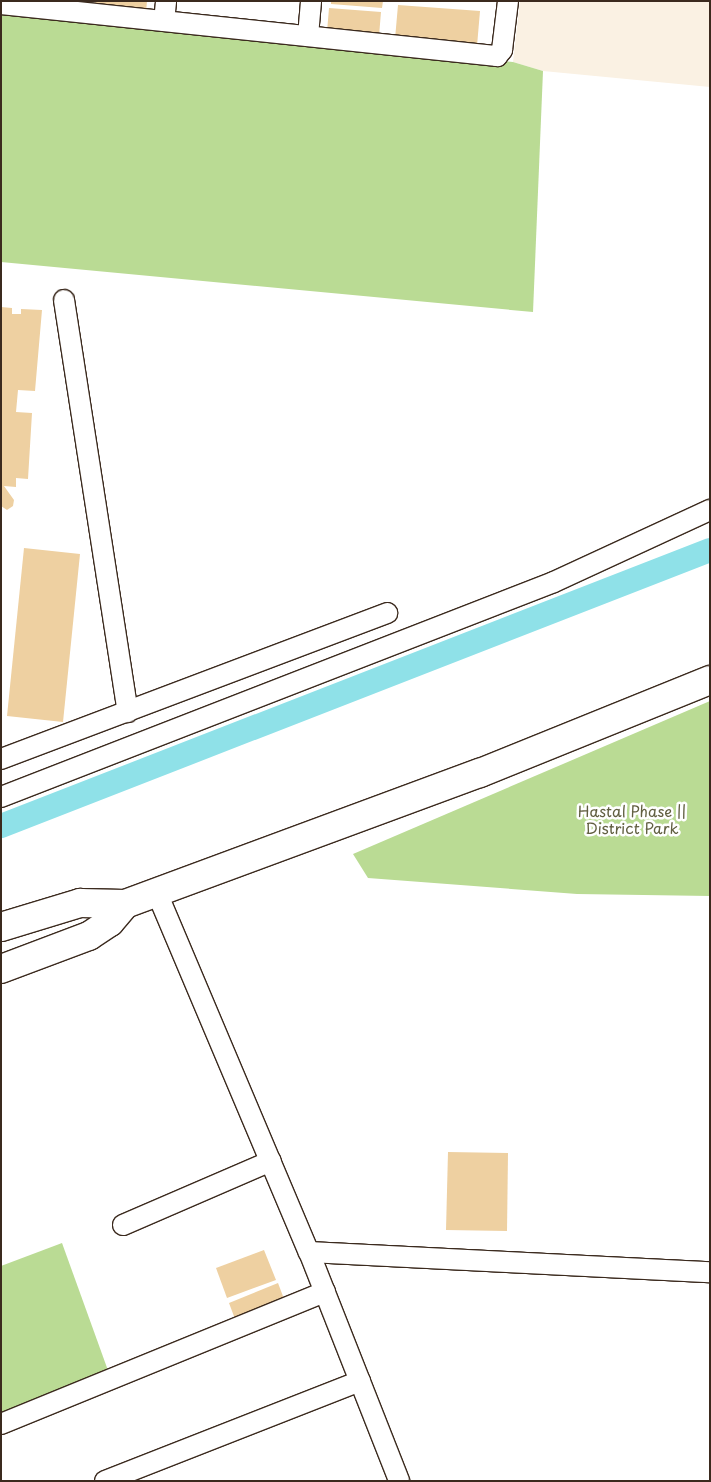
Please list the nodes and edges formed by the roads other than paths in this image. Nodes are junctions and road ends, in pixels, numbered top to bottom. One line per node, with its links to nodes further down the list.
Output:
1 (166, 1): 6 (street)
2 (312, 1): 7 (street)
3 (508, 1): 7 (street)
4 (1, 4): 5 (street)
5 (27, 4): 6 (street)
6 (164, 21): 7 (street)
7 (308, 36)
8 (64, 300): 12 (street)
9 (710, 510): 14 (street)
10 (387, 613): 12 (street)
11 (710, 680): 15 (street)
12 (128, 712): 13 (street)
13 (1, 759)
14 (1, 797)
15 (158, 893): 16 (street); 19 (street)
16 (126, 904): 17 (street); 18 (street)
17 (1, 927)
18 (1, 969)
19 (271, 1161): 20 (street); 21 (street)
20 (123, 1225)
21 (309, 1252): 22 (street); 23 (street)
22 (710, 1272)
23 (325, 1292): 24 (street); 25 (street)
24 (360, 1381): 26 (street); 27 (street)
25 (1, 1424)
26 (105, 1481)
27 (399, 1481)

